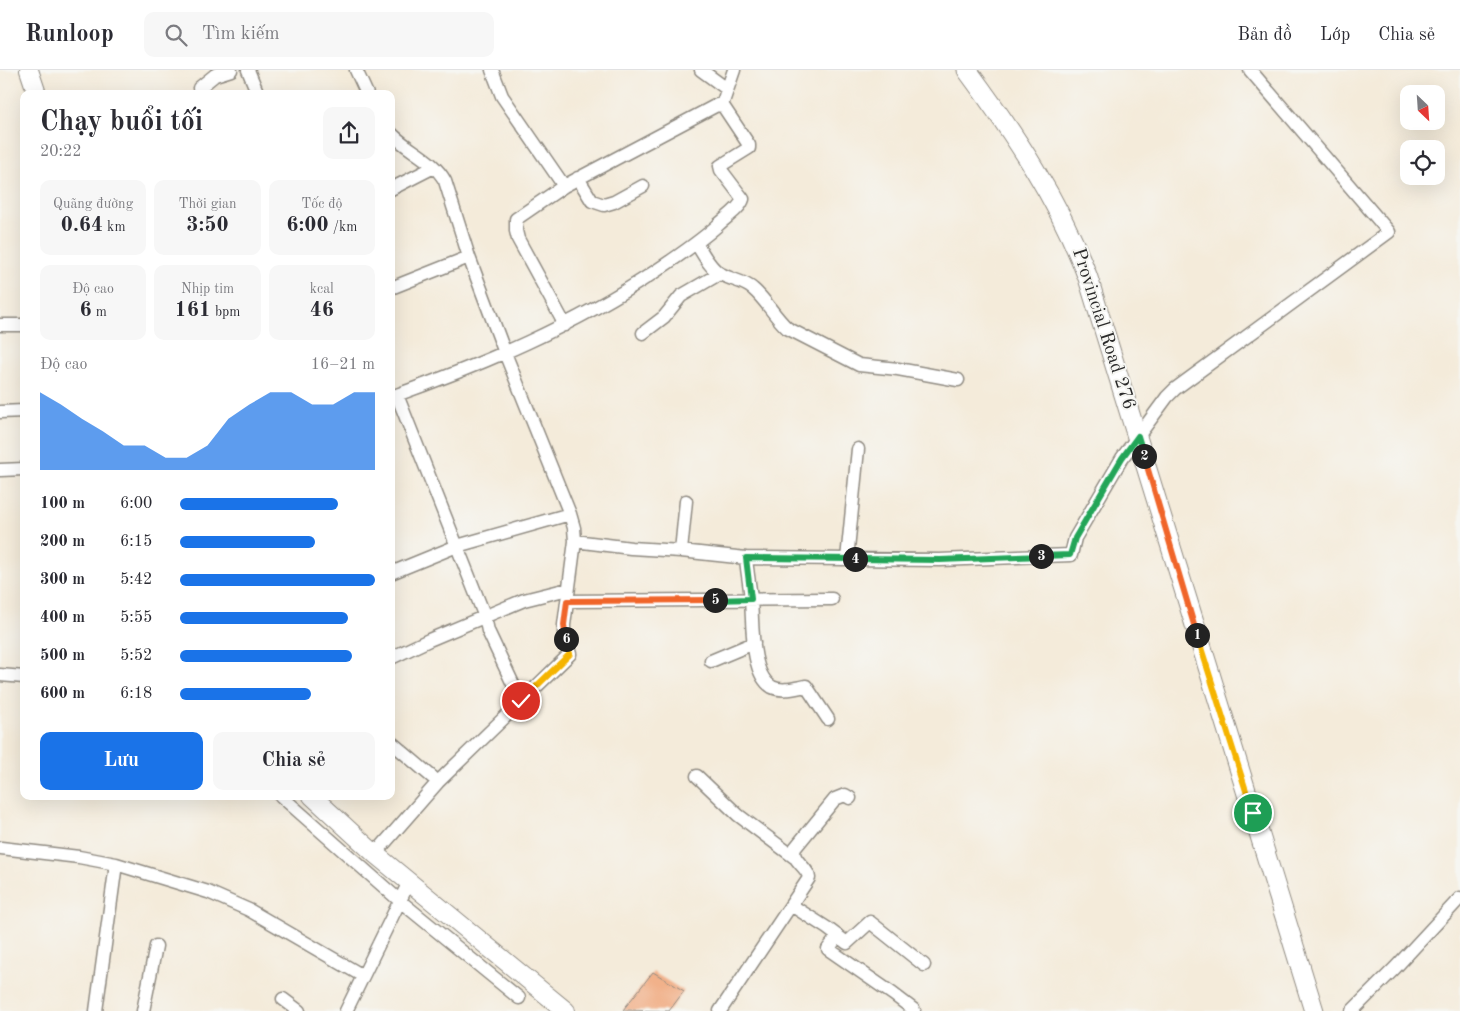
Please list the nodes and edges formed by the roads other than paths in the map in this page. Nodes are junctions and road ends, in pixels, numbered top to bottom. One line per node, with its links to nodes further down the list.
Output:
1 (29, 70): 12 (main road)
2 (232, 70): 10 (street)
3 (248, 70): 13 (street)
4 (356, 70): 14 (street)
5 (492, 70): 19 (street)
6 (701, 70): 11 (street)
7 (734, 70): 11 (street)
8 (967, 70): 36 (main road, Provincial Road 276)
9 (1250, 70): 36 (street)
10 (199, 88)
11 (727, 89): 15 (street)
12 (36, 90)
13 (256, 90)
14 (365, 90)
15 (722, 105): 18 (street); 22 (street)
16 (395, 136): 17 (street)
17 (434, 167): 21 (street); 23 (street)
18 (578, 178): 19 (street); 20 (street)
19 (564, 186): 28 (street)
20 (643, 186)
21 (395, 187)
22 (696, 243): 24 (street); 28 (street)
23 (470, 257): 25 (street); 30 (street)
24 (719, 274): 29 (street); 31 (street)
25 (395, 286)
26 (0, 325): 27 (street)
27 (20, 325)
28 (564, 326): 30 (street)
29 (643, 332)
30 (505, 353): 32 (street); 41 (street)
31 (958, 380)
32 (395, 396)
33 (395, 398): 43 (street)
34 (20, 411): 35 (street)
35 (0, 412)
36 (1138, 436): 46 (street); 86 (main road, Provincial Road 276)
37 (858, 450): 46 (street)
38 (20, 469): 39 (street)
39 (0, 470)
40 (686, 501): 44 (street)
41 (570, 514): 42 (street); 43 (street)
42 (575, 541): 44 (street); 48 (street)
43 (457, 546): 47 (street); 51 (street)
44 (681, 550): 45 (street)
45 (746, 558): 46 (street); 49 (street)
46 (847, 559)
47 (395, 572)
48 (568, 595): 49 (street); 51 (street); 57 (street)
49 (751, 599): 50 (street); 52 (street)
50 (832, 599)
51 (485, 617): 53 (street); 57 (street)
52 (754, 643): 54 (street); 58 (street)
53 (395, 656)
54 (711, 661)
55 (0, 675): 56 (street)
56 (20, 677)
57 (521, 701): 61 (street)
58 (828, 719)
59 (395, 745): 61 (street)
60 (697, 776): 67 (street)
61 (438, 782): 66 (street)
62 (850, 798): 67 (street)
63 (286, 800): 71 (street)
64 (316, 800): 66 (main road)
65 (1, 848): 68 (street)
66 (376, 854): 69 (main road)
67 (794, 857): 72 (street)
68 (116, 864): 76 (street); 80 (street)
69 (409, 882): 71 (street); 84 (main road)
70 (1460, 898): 87 (street)
71 (400, 901): 76 (street); 77 (street)
72 (791, 905): 73 (street); 85 (street)
73 (838, 936): 75 (street); 79 (street)
74 (156, 946): 81 (street)
75 (924, 965)
76 (363, 976): 83 (street)
77 (519, 998)
78 (283, 999): 82 (street)
79 (914, 1010)
80 (96, 1011)
81 (143, 1011)
82 (298, 1011)
83 (346, 1011)
84 (566, 1011)
85 (720, 1011)
86 (1314, 1011)
87 (1352, 1011)

